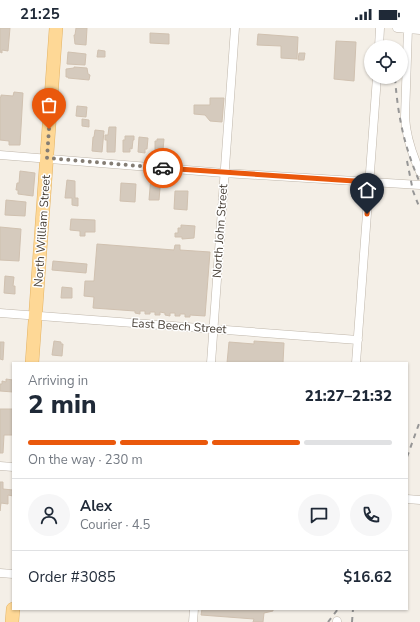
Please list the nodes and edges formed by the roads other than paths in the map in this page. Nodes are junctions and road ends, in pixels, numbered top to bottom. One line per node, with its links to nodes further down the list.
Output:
1 (56, 28): 10 (main road, North William Street)
2 (235, 28): 11 (street, North John Street)
3 (380, 28): 7 (street)
4 (397, 28): 5 (street)
5 (408, 28): 6 (street); 12 (street)
6 (420, 30)
7 (379, 40)
8 (376, 84): 13 (street)
9 (0, 155): 10 (street)
10 (47, 158): 11 (street); 16 (main road, North William Street)
11 (224, 172): 13 (street); 17 (street, North John Street)
12 (420, 172)
13 (369, 182): 14 (street); 18 (street)
14 (420, 185)
15 (0, 313): 16 (street, East Beech Street)
16 (36, 315): 17 (street, East Beech Street); 19 (main road, North William Street)
17 (213, 329): 18 (street, East Beech Street); 20 (street, North John Street)
18 (358, 340): 21 (street)
19 (32, 362)
20 (211, 362)
21 (356, 362)
22 (0, 466): 23 (street)
23 (12, 467)
24 (408, 499): 25 (street)
25 (420, 500)
26 (0, 573): 27 (street)
27 (12, 574)
28 (13, 610): 30 (main road)
29 (194, 610): 31 (street)
30 (12, 622)
31 (193, 622)

